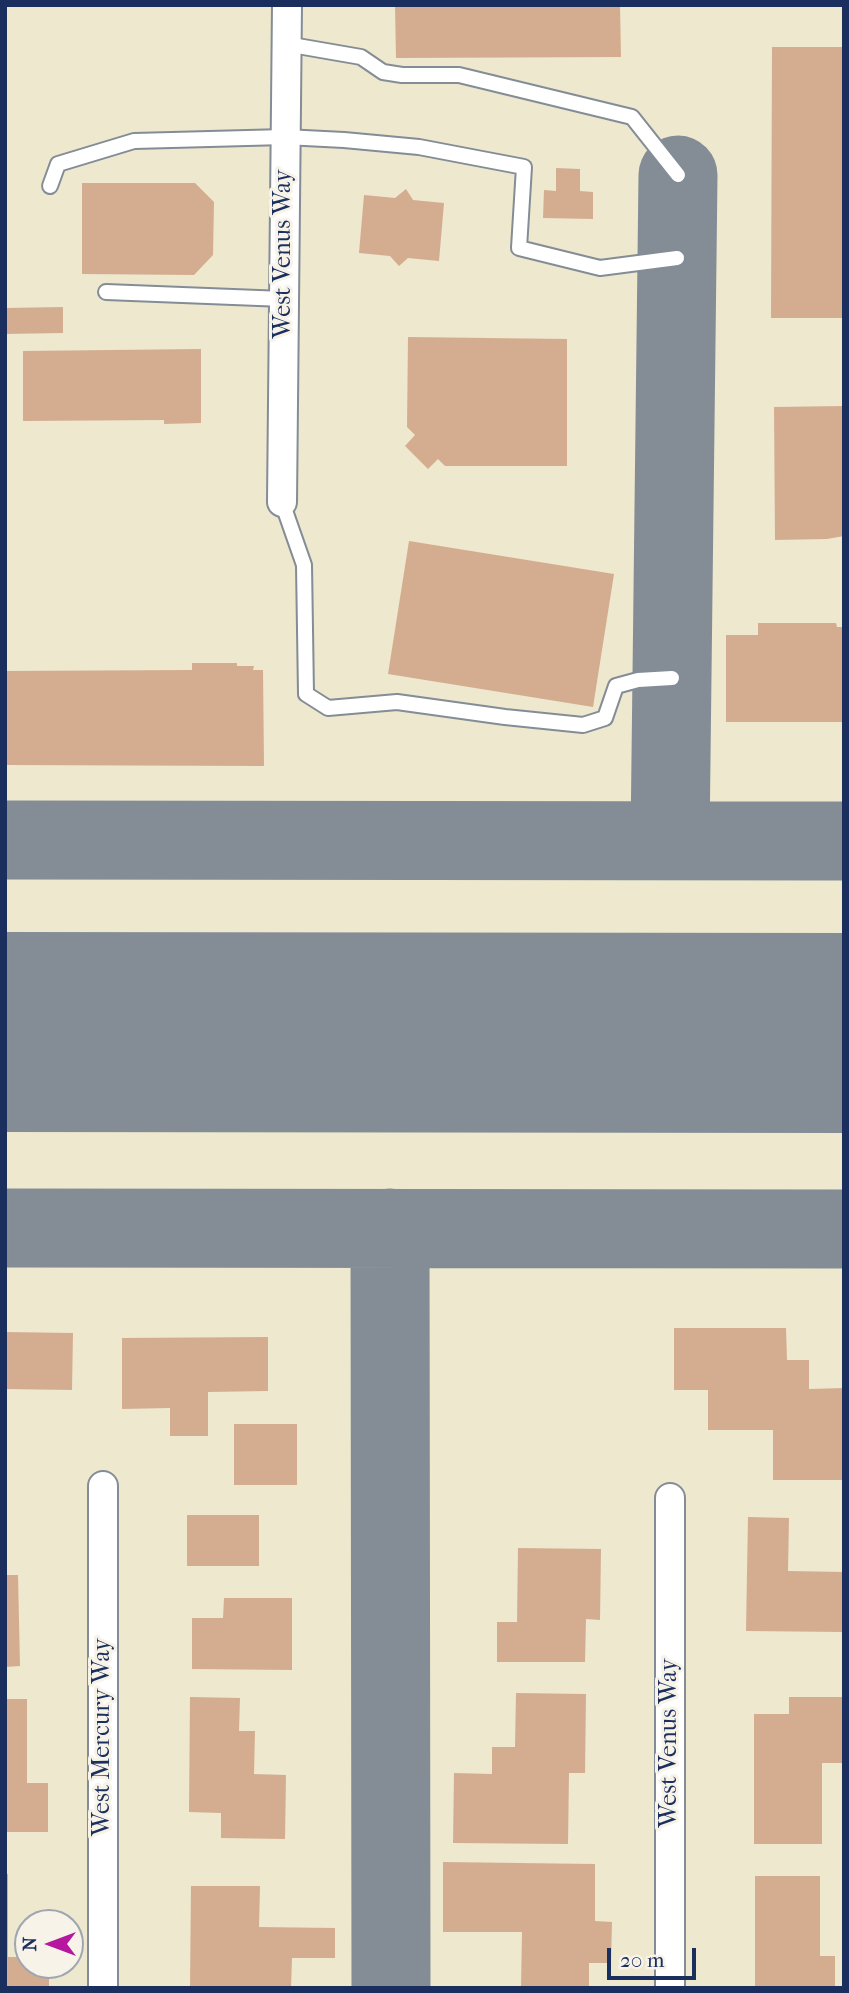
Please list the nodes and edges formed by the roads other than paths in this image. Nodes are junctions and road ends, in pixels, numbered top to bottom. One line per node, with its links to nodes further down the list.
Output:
1 (287, 5): 2 (street, West Venus Way)
2 (286, 44): 3 (street, West Venus Way); 4 (lane)
3 (285, 137): 5 (lane); 6 (lane); 8 (street, West Venus Way)
4 (678, 175)
5 (50, 186)
6 (677, 258)
7 (106, 292): 8 (lane)
8 (284, 299): 9 (street, West Venus Way)
9 (282, 502): 10 (lane)
10 (672, 678)
11 (103, 1486): 13 (street, West Mercury Way)
12 (670, 1498): 14 (street, West Venus Way)
13 (103, 1988)
14 (670, 1988)

